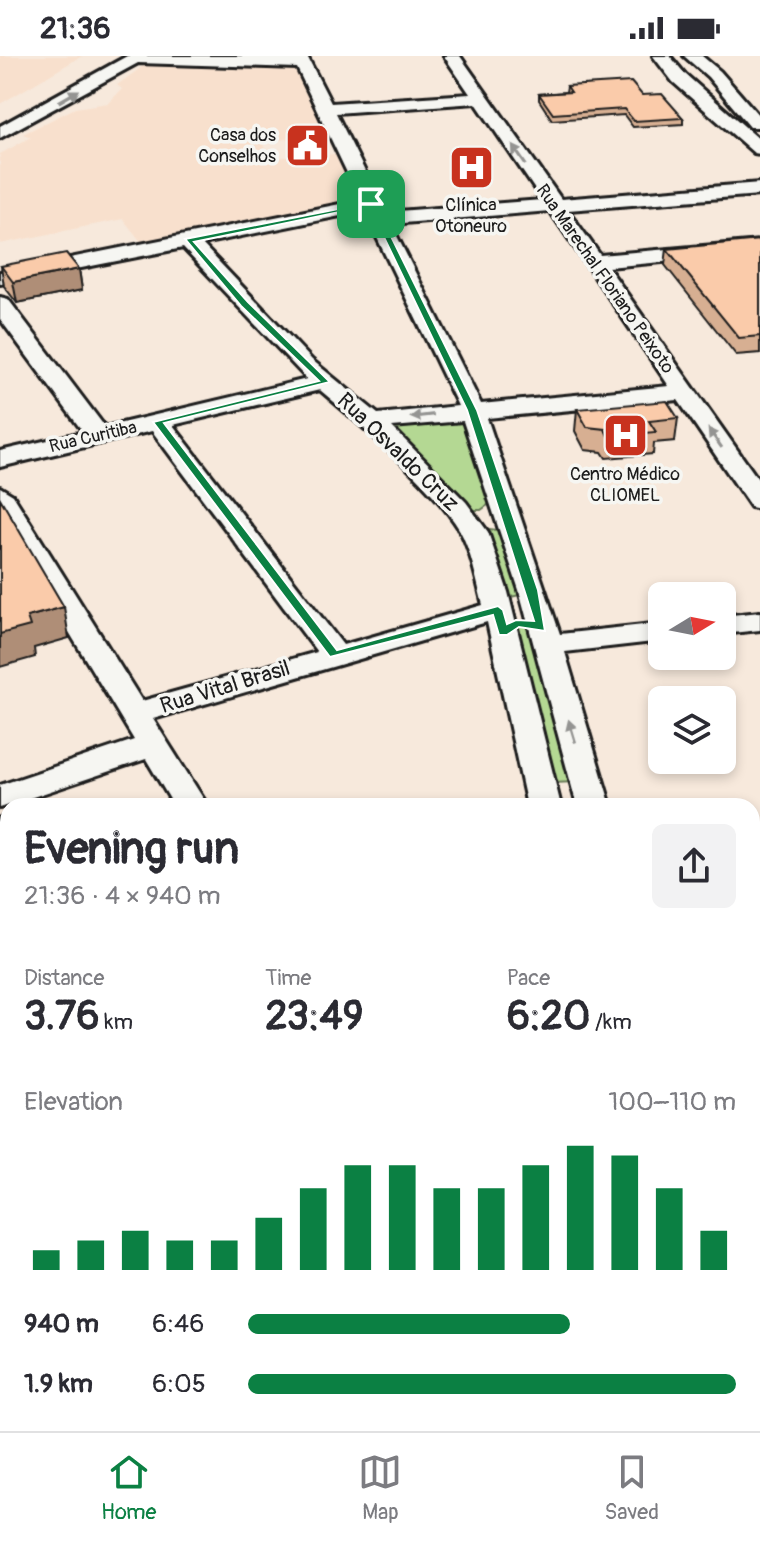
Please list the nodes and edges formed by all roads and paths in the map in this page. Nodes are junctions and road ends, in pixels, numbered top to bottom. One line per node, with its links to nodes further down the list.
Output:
1 (101, 56): 11 (street)
2 (452, 56): 9 (street, Rua Marechal Floriano Peixoto)
3 (137, 57): 5 (street); 12 (street, one-way to 3)
4 (694, 57): 6 (street); 7 (street)
5 (300, 60): 10 (street)
6 (664, 61): 8 (street)
7 (725, 87): 8 (street); 14 (street)
8 (694, 91): 16 (street); 17 (street)
9 (481, 98): 10 (street); 19 (street, Rua Marechal Floriano Peixoto, one-way to 9)
10 (325, 109): 20 (street)
11 (0, 112): 12 (street)
12 (24, 121): 13 (street); 15 (street)
13 (0, 123)
14 (760, 127)
15 (0, 133)
16 (760, 149)
17 (760, 176)
18 (760, 189): 19 (street)
19 (553, 206): 20 (street); 23 (street, Rua Marechal Floriano Peixoto)
20 (374, 211): 21 (street); 28 (street)
21 (188, 241): 24 (street); 26 (street, Rua Osvaldo Cruz)
22 (760, 247): 23 (street)
23 (592, 262): 27 (street, Rua Marechal Floriano Peixoto)
24 (0, 278)
25 (0, 304): 31 (street)
26 (326, 382): 29 (street, Rua Curitiba); 30 (street, Rua Osvaldo Cruz)
27 (683, 392): 28 (street); 34 (street, Rua Marechal Floriano Peixoto, one-way to 27)
28 (472, 410): 30 (street, one-way to 30); 36 (street)
29 (158, 422): 31 (street, Rua Curitiba); 44 (street)
30 (373, 422): 35 (street, Rua Osvaldo Cruz)
31 (98, 435): 32 (street, Rua Curitiba)
32 (0, 459)
33 (0, 495): 45 (street)
34 (760, 501)
35 (457, 508): 36 (street); 37 (street, Rua Osvaldo Cruz)
36 (506, 515): 37 (street); 38 (street)
37 (474, 532): 39 (street, Rua Osvaldo Cruz)
38 (533, 590): 39 (street); 43 (street)
39 (498, 611): 43 (street, Rua Vital Brasil); 44 (street, Rua Vital Brasil); 48 (street, Rua Osvaldo Cruz)
40 (760, 621): 41 (street)
41 (736, 624)
42 (648, 633): 43 (street, Rua Vital Brasil)
43 (544, 637): 47 (street, one-way to 43)
44 (334, 654): 45 (street, Rua Vital Brasil)
45 (137, 713): 46 (street)
46 (155, 744): 49 (street, Rua Vital Brasil); 50 (street)
47 (583, 767): 48 (street); 54 (street)
48 (535, 771): 51 (street, Rua Osvaldo Cruz)
49 (0, 797)
50 (186, 798)
51 (543, 798)
52 (556, 798): 53 (street)
53 (583, 798)
54 (592, 798)

